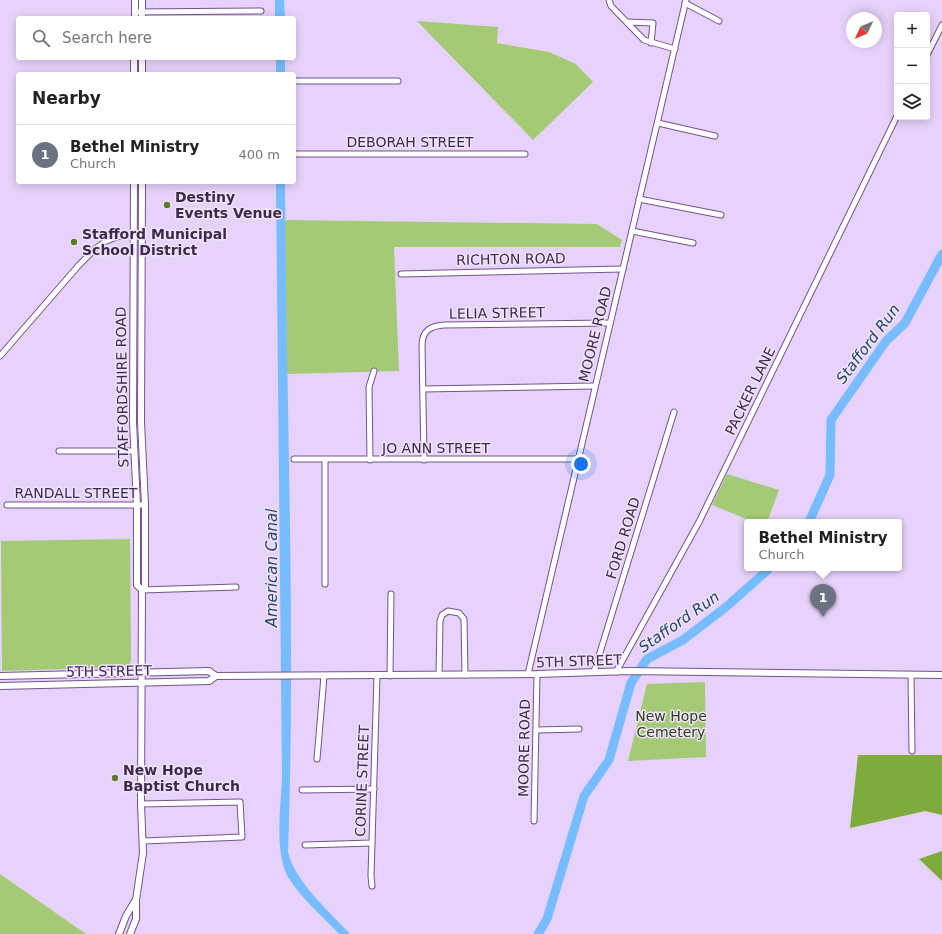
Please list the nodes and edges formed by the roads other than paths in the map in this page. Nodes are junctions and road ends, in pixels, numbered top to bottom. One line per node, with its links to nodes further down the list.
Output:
1 (135, 0): 6 (main road)
2 (142, 0): 7 (main road)
3 (609, 0): 9 (street)
4 (685, 2): 8 (street); 12 (street, MOORE ROAD)
5 (261, 11): 7 (street)
6 (135, 15): 7 (street)
7 (142, 15)
8 (719, 21)
9 (627, 22): 11 (street); 11 (street)
10 (942, 25): 13 (street)
11 (651, 43): 12 (street)
12 (675, 49): 21 (street, MOORE ROAD)
13 (930, 49)
14 (134, 60): 16 (main road)
15 (142, 60): 17 (main road)
16 (134, 72)
17 (142, 72)
18 (296, 81): 19 (street)
19 (398, 81)
20 (895, 120): 58 (street, PACKER LANE)
21 (658, 123): 22 (street); 27 (street, MOORE ROAD)
22 (715, 136)
23 (296, 154): 24 (street, DEBORAH STREET)
24 (525, 154)
25 (134, 184): 30 (main road, STAFFORDSHIRE ROAD)
26 (142, 184): 31 (main road, STAFFORDSHIRE ROAD)
27 (639, 199): 28 (street); 29 (street, MOORE ROAD)
28 (721, 215)
29 (632, 231): 32 (street); 33 (street, MOORE ROAD)
30 (134, 236): 31 (street); 36 (street); 42 (main road, STAFFORDSHIRE ROAD)
31 (142, 236): 50 (main road, STAFFORDSHIRE ROAD)
32 (694, 243)
33 (623, 269): 34 (street, RICHTON ROAD); 35 (street, MOORE ROAD)
34 (400, 274)
35 (610, 323): 38 (street, MOORE ROAD); 39 (street, LELIA STREET)
36 (0, 356)
37 (374, 372): 46 (street)
38 (595, 386): 39 (street); 44 (street, MOORE ROAD)
39 (423, 390): 47 (street, LELIA STREET)
40 (674, 412): 57 (street, FORD ROAD)
41 (59, 451): 42 (street)
42 (134, 451): 49 (main road, STAFFORDSHIRE ROAD)
43 (294, 459): 45 (street, JO ANN STREET)
44 (578, 459): 47 (street, JO ANN STREET); 60 (street, MOORE ROAD)
45 (326, 460): 46 (street, JO ANN STREET); 51 (street)
46 (370, 460): 47 (street, JO ANN STREET)
47 (424, 460)
48 (7, 505): 49 (street, RANDALL STREET)
49 (137, 505): 50 (street, RANDALL STREET); 53 (main road, STAFFORDSHIRE ROAD)
50 (145, 505): 53 (main road, STAFFORDSHIRE ROAD)
51 (325, 584)
52 (236, 587): 53 (street)
53 (142, 590): 55 (main road, STAFFORDSHIRE ROAD)
54 (391, 594): 71 (street)
55 (142, 672): 56 (main road, 5TH STREET); 59 (main road, 5TH STREET); 73 (main road, STAFFORDSHIRE ROAD)
56 (181, 672): 68 (main road, 5TH STREET); 72 (main road)
57 (594, 672): 58 (main road, 5TH STREET); 61 (main road, 5TH STREET)
58 (616, 672): 65 (main road, 5TH STREET)
59 (88, 674): 62 (main road, 5TH STREET); 74 (main road)
60 (528, 674): 61 (main road, 5TH STREET); 64 (main road, 5TH STREET)
61 (537, 674): 78 (street, MOORE ROAD)
62 (54, 675): 67 (main road, 5TH STREET); 75 (main road)
63 (439, 675): 64 (main road, 5TH STREET); 64 (street); 71 (main road, 5TH STREET)
64 (465, 675)
65 (911, 675): 66 (main road, 5TH STREET); 79 (street)
66 (942, 675)
67 (1, 676): 76 (main road)
68 (216, 676): 69 (main road, 5TH STREET); 72 (main road, 5TH STREET)
69 (324, 676): 70 (main road, 5TH STREET); 80 (street)
70 (377, 676): 71 (main road, 5TH STREET); 81 (street, CORINE STREET)
71 (390, 676)
72 (184, 681): 73 (main road, 5TH STREET)
73 (142, 682): 74 (main road, 5TH STREET); 83 (main road, STAFFORDSHIRE ROAD)
74 (88, 683): 75 (main road, 5TH STREET)
75 (54, 684): 76 (main road, 5TH STREET)
76 (1, 686)
77 (579, 729): 78 (street)
78 (537, 730): 84 (street, MOORE ROAD)
79 (912, 752)
80 (317, 759)
81 (374, 789): 82 (street); 86 (street, CORINE STREET)
82 (302, 790)
83 (142, 804): 85 (main road, STAFFORDSHIRE ROAD); 85 (street)
84 (534, 821)
85 (144, 841): 89 (main road, STAFFORDSHIRE ROAD)
86 (372, 843): 87 (street); 88 (street, CORINE STREET)
87 (305, 845)
88 (372, 886)
89 (136, 900): 90 (main road, STAFFORDSHIRE ROAD); 91 (main road, STAFFORDSHIRE ROAD)
90 (119, 934)
91 (130, 934)

